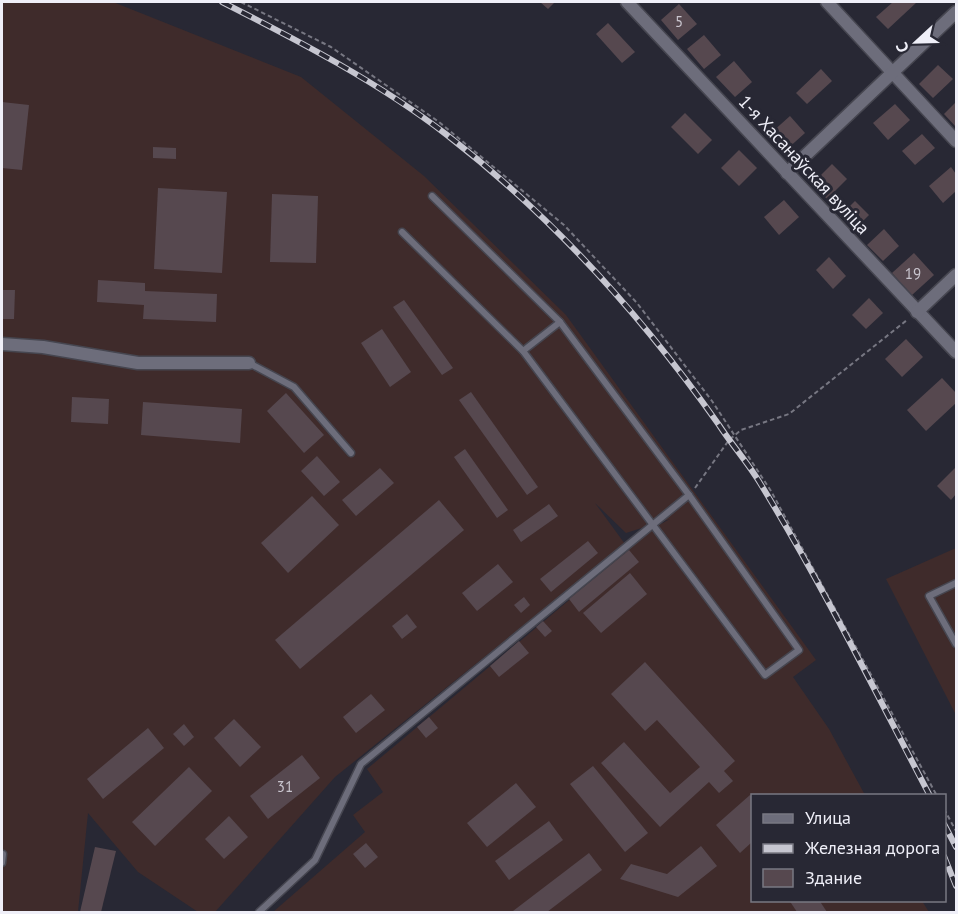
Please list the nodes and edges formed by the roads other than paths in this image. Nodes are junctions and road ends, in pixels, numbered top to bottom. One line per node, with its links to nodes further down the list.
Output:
1 (627, 2): 6 (street, 1-я Хасанаўская вуліца)
2 (826, 2): 4 (street)
3 (957, 12): 4 (street)
4 (892, 72): 5 (street); 6 (street)
5 (957, 141)
6 (787, 173): 10 (street, 1-я Хасанаўская вуліца)
7 (432, 196): 11 (lane)
8 (402, 232): 13 (lane)
9 (957, 275): 10 (street)
10 (918, 312): 14 (street, 1-я Хасанаўская вуліца)
11 (560, 322): 13 (lane); 17 (lane)
12 (2, 344): 15 (street)
13 (523, 351): 18 (lane)
14 (957, 352)
15 (249, 363): 16 (lane)
16 (351, 453)
17 (689, 495): 18 (lane); 18 (lane)
18 (654, 524): 23 (lane)
19 (957, 583): 20 (lane)
20 (957, 644)
21 (3, 854): 22 (lane)
22 (2, 863)
23 (259, 912)

